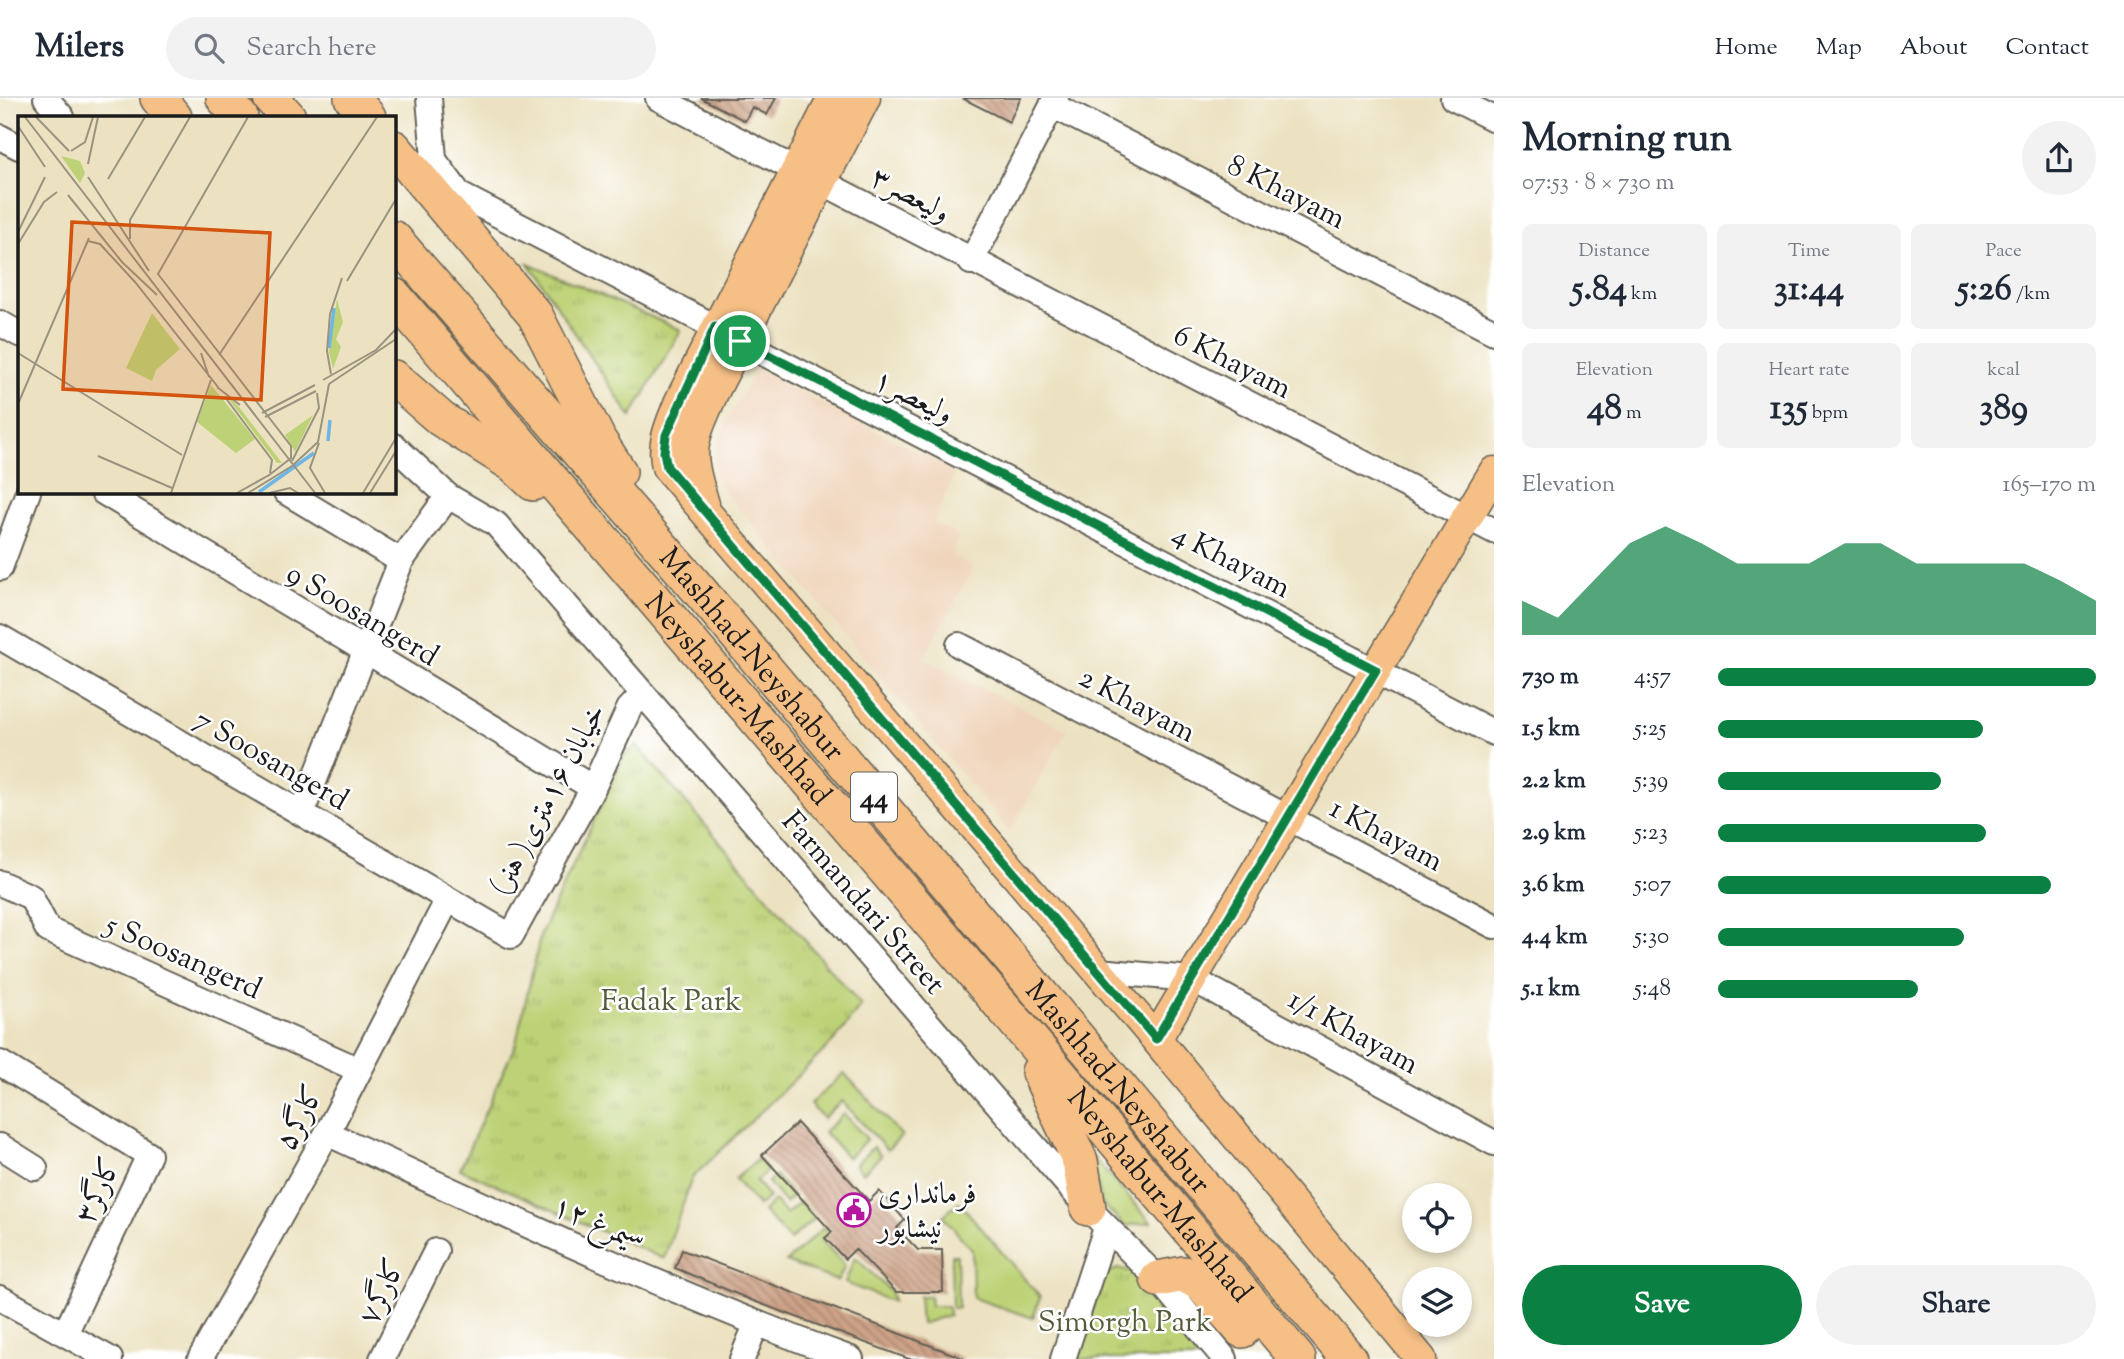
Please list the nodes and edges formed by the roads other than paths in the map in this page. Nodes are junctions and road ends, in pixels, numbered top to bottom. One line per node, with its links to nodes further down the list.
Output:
1 (46, 98): 12 (street)
2 (158, 98): 13 (highway)
3 (224, 98): 14 (highway)
4 (271, 98): 15 (highway)
5 (352, 98): 16 (highway)
6 (429, 98): 21 (street)
7 (658, 98): 22 (street, ولیعصر۳)
8 (833, 98): 22 (main road)
9 (865, 98): 22 (main road)
10 (1453, 98): 17 (street)
11 (1054, 102): 25 (street); 28 (street, 8 Khayam)
12 (61, 116)
13 (173, 116)
14 (239, 116)
15 (287, 116)
16 (367, 116)
17 (1494, 119)
18 (0, 137): 19 (street)
19 (18, 146)
20 (396, 150): 23 (highway)
21 (432, 157): 23 (street); 30 (street, ولیعصر۱)
22 (809, 176): 25 (street, ولیعصر۳); 30 (main road)
23 (443, 206): 44 (highway)
24 (396, 241): 44 (highway, Mashhad-Neyshabur / 44)
25 (971, 262): 39 (street, 6 Khayam)
26 (396, 298): 45 (highway, Neyshabur-Mashhad / 44)
27 (0, 323): 29 (street)
28 (1494, 332)
29 (18, 333)
30 (728, 334): 38 (street, ولیعصر۱); 59 (main road)
31 (396, 380): 45 (highway)
32 (396, 448): 37 (street, Farmandari Street)
33 (1494, 472): 39 (main road)
34 (27, 494): 40 (street)
35 (106, 494): 48 (street, 9 Soosangerd)
36 (289, 494): 42 (street)
37 (448, 496): 42 (street); 50 (street, Farmandari Street)
38 (1060, 506): 49 (street, 4 Khayam)
39 (1467, 517): 41 (street, 6 Khayam); 49 (main road)
40 (7, 526): 43 (street)
41 (1494, 531)
42 (401, 561): 48 (street)
43 (0, 568)
44 (692, 582): 84 (highway, Mashhad-Neyshabur / 44)
45 (663, 611): 61 (highway, Neyshabur-Mashhad / 44)
46 (0, 637): 53 (street, 7 Soosangerd)
47 (959, 645): 54 (street, 2 Khayam)
48 (365, 652): 52 (street, 9 Soosangerd); 53 (street)
49 (1376, 670): 51 (street, 4 Khayam); 54 (main road)
50 (643, 694): 52 (street, خیابان ۱۶متری( هنر)); 69 (street, Farmandari Street)
51 (1494, 733)
52 (593, 788): 58 (street, خیابان ۱۶متری( هنر))
53 (302, 812): 56 (street, 7 Soosangerd)
54 (1288, 818): 57 (street, 1 Khayam); 60 (main road)
55 (0, 883): 64 (street, 5 Soosangerd)
56 (447, 901): 58 (street, 7 Soosangerd); 64 (street, کارگر۵)
57 (1494, 926)
58 (511, 936)
59 (1098, 971): 60 (street); 62 (main road)
60 (1192, 979): 62 (main road); 66 (street, 1/1 Khayam)
61 (1020, 1027): 69 (highway); 83 (highway, Neyshabur-Mashhad / 44)
62 (1156, 1039): 85 (main road)
63 (0, 1063): 74 (street, کارگر۳)
64 (359, 1070): 65 (street, کارگر۵)
65 (327, 1133): 73 (street, سیمرغ ۱۲); 76 (street, کارگر۵)
66 (1489, 1141)
67 (0, 1146): 68 (street)
68 (35, 1168)
69 (1097, 1218): 71 (street, Farmandari Street); 80 (street)
70 (436, 1251): 77 (street, کارگر۷)
71 (1158, 1279): 81 (street, Farmandari Street); 82 (highway)
72 (0, 1298): 74 (street)
73 (756, 1325): 78 (street); 79 (street, سیمرغ ۱۲)
74 (65, 1334): 75 (street)
75 (110, 1359)
76 (200, 1359)
77 (382, 1359)
78 (742, 1359)
79 (851, 1359)
80 (1063, 1359)
81 (1225, 1359)
82 (1267, 1359)
83 (1298, 1359)
84 (1349, 1359)
85 (1422, 1359)

